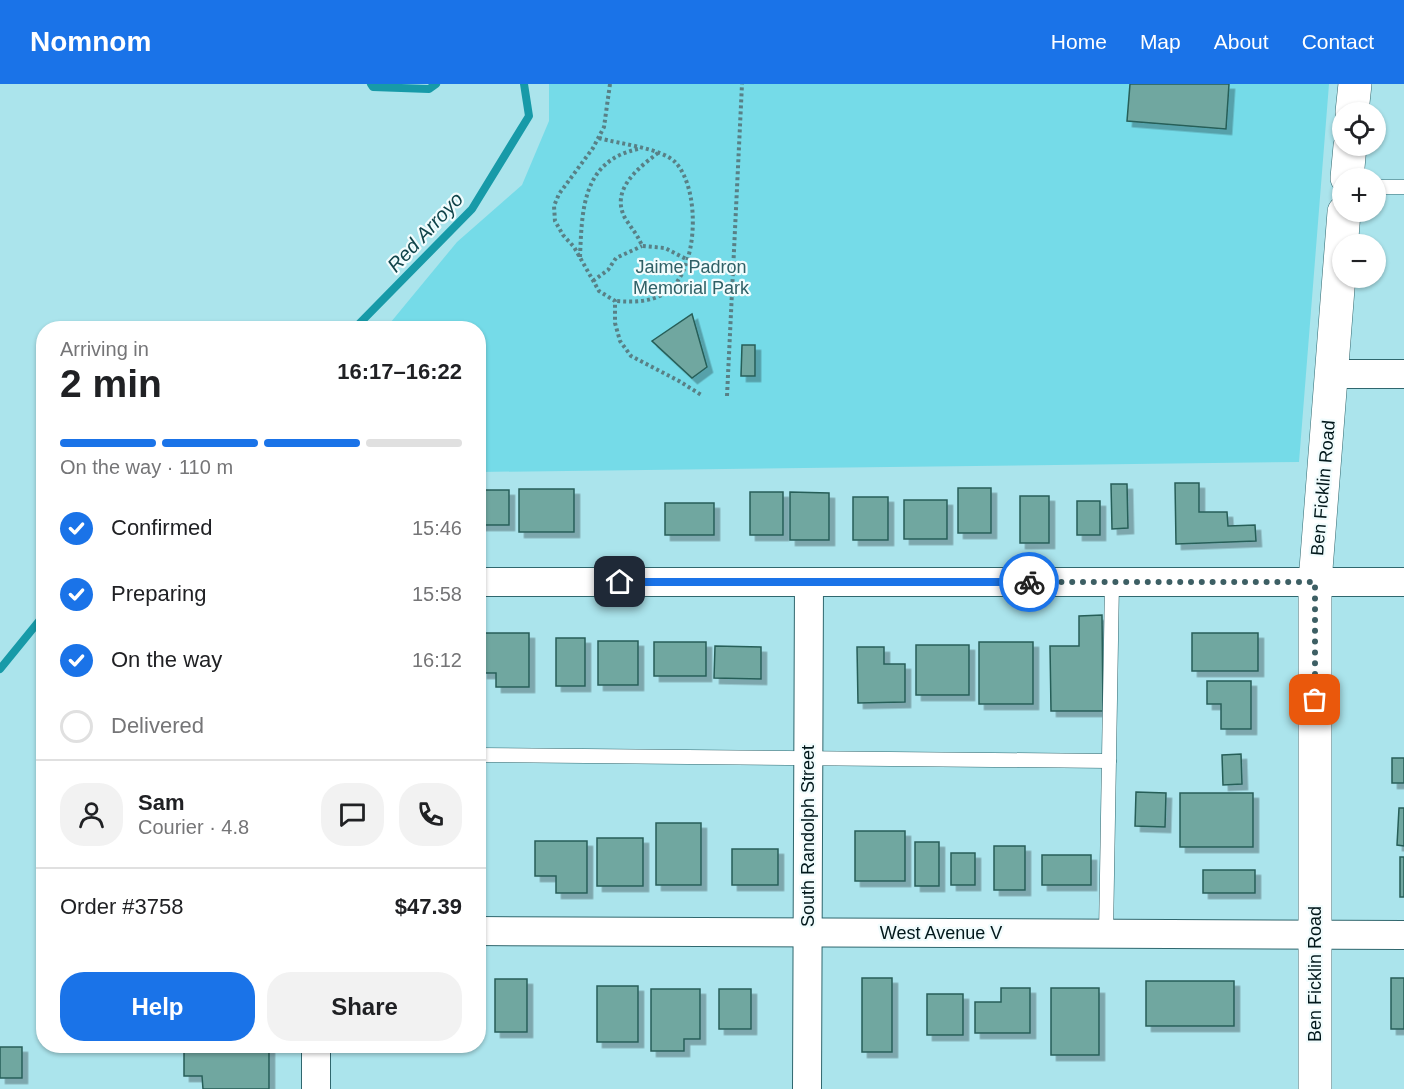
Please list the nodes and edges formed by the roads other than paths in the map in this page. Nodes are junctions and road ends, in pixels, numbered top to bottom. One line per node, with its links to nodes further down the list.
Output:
1 (1355, 84): 2 (street)
2 (1354, 102)
3 (1386, 187): 4 (lane)
4 (1404, 187)
5 (1343, 222): 6 (street, Ben Ficklin Road)
6 (1332, 374): 7 (street); 11 (street, Ben Ficklin Road)
7 (1404, 374)
8 (486, 582): 9 (street)
9 (809, 582): 10 (street); 14 (street, South Randolph Street)
10 (1112, 582): 11 (street); 15 (lane)
11 (1315, 582): 12 (street); 19 (street, Ben Ficklin Road)
12 (1404, 582)
13 (486, 755): 14 (lane)
14 (808, 758): 15 (lane); 17 (street, South Randolph Street)
15 (1109, 761): 18 (lane)
16 (486, 931): 17 (street, West Avenue V)
17 (807, 932): 18 (street, West Avenue V); 23 (street, South Randolph Street)
18 (1106, 934): 19 (street, West Avenue V)
19 (1316, 935): 20 (street, West Avenue V); 24 (street, Ben Ficklin Road)
20 (1404, 935)
21 (316, 1053): 22 (street)
22 (316, 1089)
23 (807, 1089)
24 (1315, 1089)

